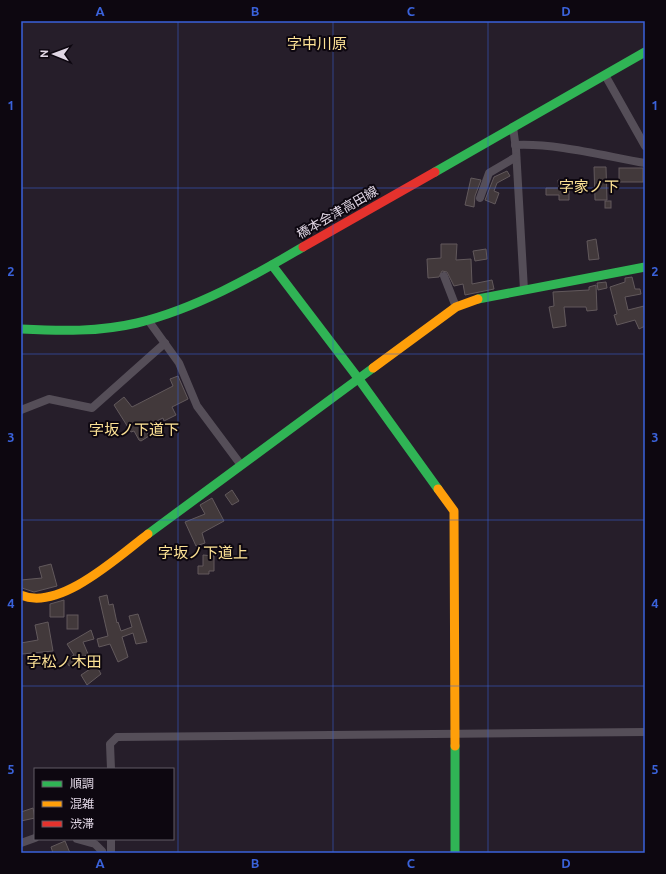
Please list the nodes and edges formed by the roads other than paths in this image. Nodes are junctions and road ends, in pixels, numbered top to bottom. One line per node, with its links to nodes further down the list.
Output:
1 (645, 52): 2 (street, 橋本会津高田線)
2 (605, 75): 3 (street, 橋本会津高田線); 5 (street)
3 (512, 127): 4 (street); 9 (street, 橋本会津高田線)
4 (515, 145): 6 (street); 7 (street)
5 (645, 146)
6 (516, 157): 8 (street); 12 (street)
7 (645, 163)
8 (480, 198)
9 (272, 265): 14 (street, 橋本会津高田線); 17 (street)
10 (645, 267): 12 (street)
11 (444, 276): 13 (street)
12 (524, 290): 13 (street)
13 (456, 307): 17 (street)
14 (148, 320): 15 (street, 橋本会津高田線); 16 (street)
15 (21, 329)
16 (165, 343): 18 (street); 19 (street)
17 (358, 378): 19 (street); 22 (street)
18 (21, 410)
19 (241, 465): 20 (street)
20 (22, 597)
21 (645, 732): 22 (street)
22 (454, 734): 23 (street); 30 (street)
23 (110, 768)
24 (34, 838): 27 (street)
25 (81, 840): 28 (street)
26 (111, 840): 29 (street)
27 (21, 843)
28 (99, 852): 29 (street)
29 (111, 852)
30 (455, 853)

